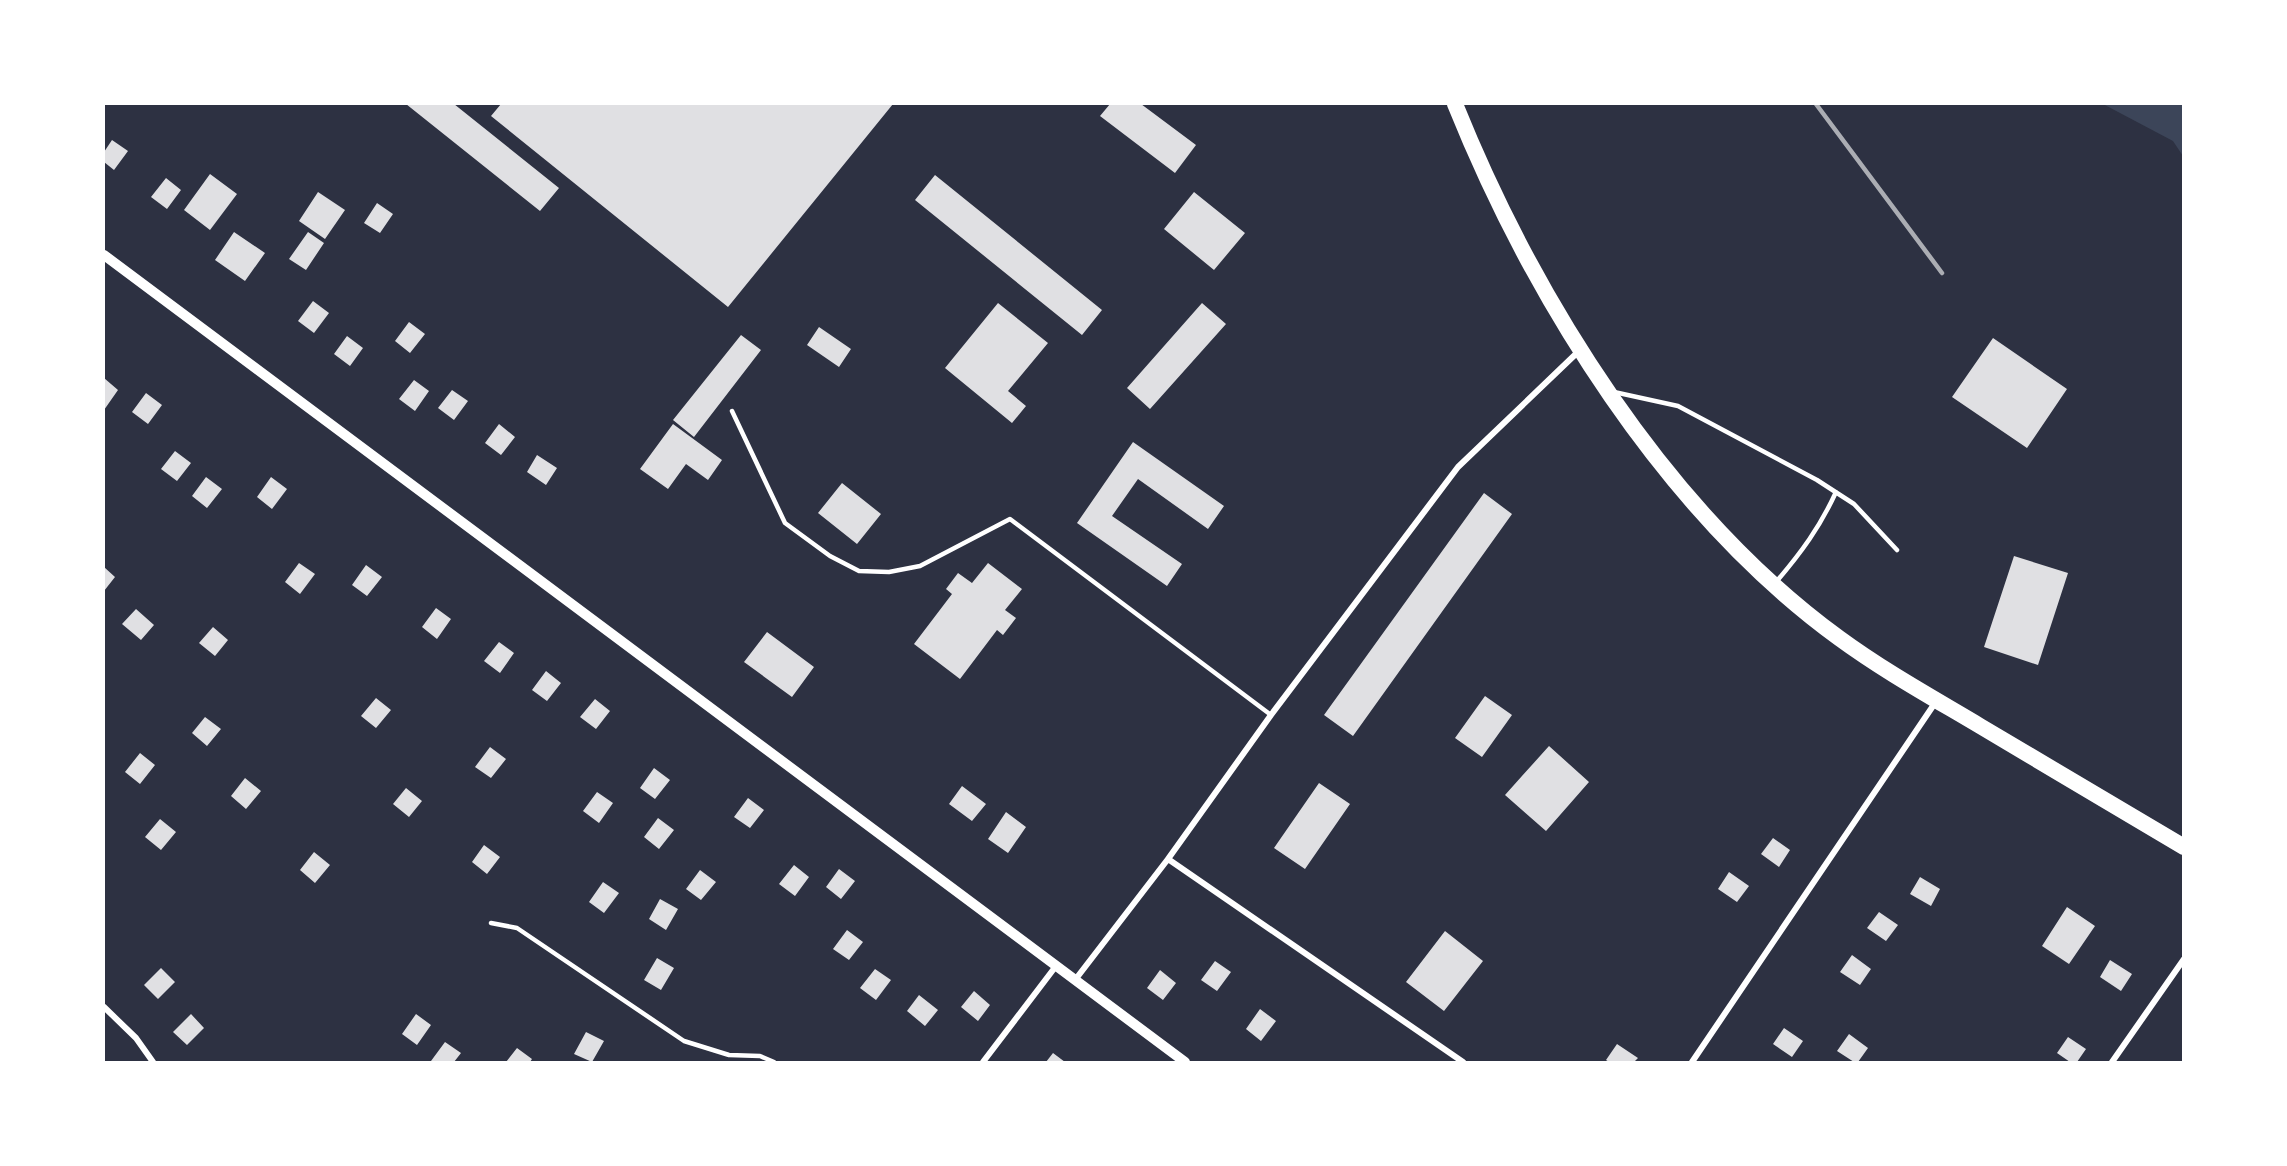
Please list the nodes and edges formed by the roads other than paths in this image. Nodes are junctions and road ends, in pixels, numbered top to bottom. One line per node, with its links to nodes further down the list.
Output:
1 (1455, 104): 3 (highway)
2 (104, 255): 15 (street)
3 (1580, 350): 4 (highway); 10 (street)
4 (1607, 390): 6 (lane); 8 (highway)
5 (732, 411): 10 (lane)
6 (1836, 492): 7 (lane); 8 (lane)
7 (1897, 550)
8 (1774, 584): 9 (highway)
9 (1937, 701): 11 (highway); 23 (street)
10 (1271, 715): 12 (street)
11 (2184, 847)
12 (1168, 860): 16 (street); 22 (street)
13 (491, 923): 19 (lane)
14 (2184, 959): 24 (street)
15 (1056, 966): 16 (street); 20 (street)
16 (1075, 980): 21 (street)
17 (104, 1007): 18 (street)
18 (153, 1062)
19 (774, 1062)
20 (983, 1062)
21 (1185, 1062)
22 (1463, 1062)
23 (1692, 1062)
24 (2112, 1062)

